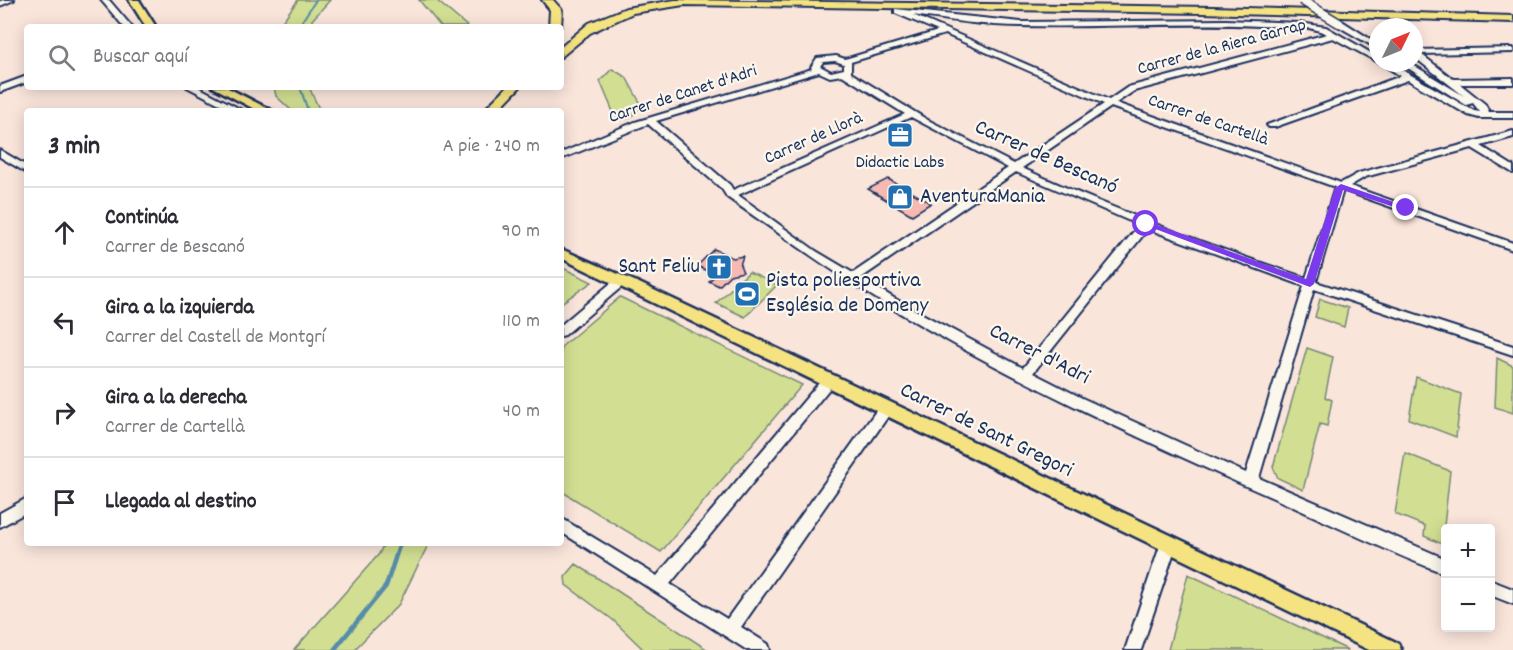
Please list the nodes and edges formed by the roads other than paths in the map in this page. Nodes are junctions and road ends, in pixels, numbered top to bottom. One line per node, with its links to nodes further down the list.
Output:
1 (10, 0): 11 (street)
2 (105, 0): 15 (street)
3 (134, 0): 16 (main road)
4 (547, 0): 17 (highway)
5 (629, 0): 18 (highway)
6 (987, 0): 12 (highway)
7 (1251, 0): 10 (highway)
8 (1301, 0): 21 (street, bridge)
9 (616, 2): 22 (highway)
10 (1265, 2): 12 (highway); 13 (highway)
11 (0, 4)
12 (1216, 5): 14 (highway); 18 (highway)
13 (1513, 9)
14 (1513, 19)
15 (125, 24)
16 (149, 24)
17 (555, 24)
18 (584, 32): 23 (highway)
19 (944, 32): 20 (street, Carrer de Cartellà); 28 (street); 41 (street, Carrer de Cartellà)
20 (1332, 33): 26 (street); 41 (street, Carrer de la Riera Garrap)
21 (1369, 41)
22 (564, 42)
23 (564, 50)
24 (1513, 50): 25 (street)
25 (1423, 52)
26 (1369, 55)
27 (1423, 59): 35 (street)
28 (845, 67): 29 (street); 29 (street); 46 (street, Carrer de Bescanó)
29 (817, 70): 49 (street, Carrer de Canet d'Adri)
30 (1399, 72): 32 (street)
31 (1419, 72): 47 (street)
32 (1408, 77): 47 (street); 50 (street)
33 (24, 80): 36 (street)
34 (1513, 81): 35 (street)
35 (1452, 82): 47 (street)
36 (0, 89)
37 (197, 90): 42 (street)
38 (224, 90): 43 (main road)
39 (511, 90): 44 (highway)
40 (525, 90): 45 (highway)
41 (1108, 103): 55 (street, Carrer de la Riera Garrap); 58 (street, Carrer de Cartellà)
42 (234, 108)
43 (261, 108)
44 (493, 108)
45 (507, 108)
46 (910, 114): 55 (street, Carrer de Bescanó); 59 (street, Carrer de Llorà)
47 (1488, 114): 48 (street); 51 (street)
48 (1513, 115)
49 (650, 121): 54 (street, Carrer de Canet d'Adri); 59 (street, Carrer d'Adri)
50 (1272, 125)
51 (1513, 132): 52 (street)
52 (1474, 144): 57 (street); 58 (street)
53 (0, 153): 56 (street)
54 (564, 155)
55 (1015, 167): 60 (street, Carrer de Bescanó); 63 (street, Carrer de la Riera Garrap)
56 (24, 168)
57 (1513, 170)
58 (1344, 185): 61 (street, Carrer de Cartellà); 65 (street)
59 (731, 195): 63 (street, Carrer d'Adri)
60 (1146, 224): 65 (street, Carrer de Bescanó); 68 (street)
61 (1513, 247)
62 (564, 254): 64 (main road, Carrer de Sant Gregori)
63 (852, 279): 68 (street, Carrer d'Adri)
64 (621, 281): 66 (street); 69 (main road, Carrer de Sant Gregori)
65 (1310, 284): 67 (street, Carrer de Bescanó); 71 (street)
66 (564, 329)
67 (1513, 351)
68 (1024, 376): 71 (street, Carrer d'Adri)
69 (829, 380): 70 (main road, Carrer de Sant Gregori); 77 (street)
70 (886, 408): 75 (main road, Carrer de Sant Gregori); 80 (street)
71 (1251, 480): 76 (street, Carrer d'Adri)
72 (24, 506): 73 (street)
73 (0, 521)
74 (564, 526): 77 (street)
75 (1169, 543): 82 (street); 83 (main road, Carrer de Sant Gregori)
76 (1441, 565)
77 (659, 585): 80 (street)
78 (1495, 589): 79 (street)
79 (1513, 597)
80 (729, 630): 81 (street)
81 (762, 650)
82 (1133, 650)
83 (1391, 650)

